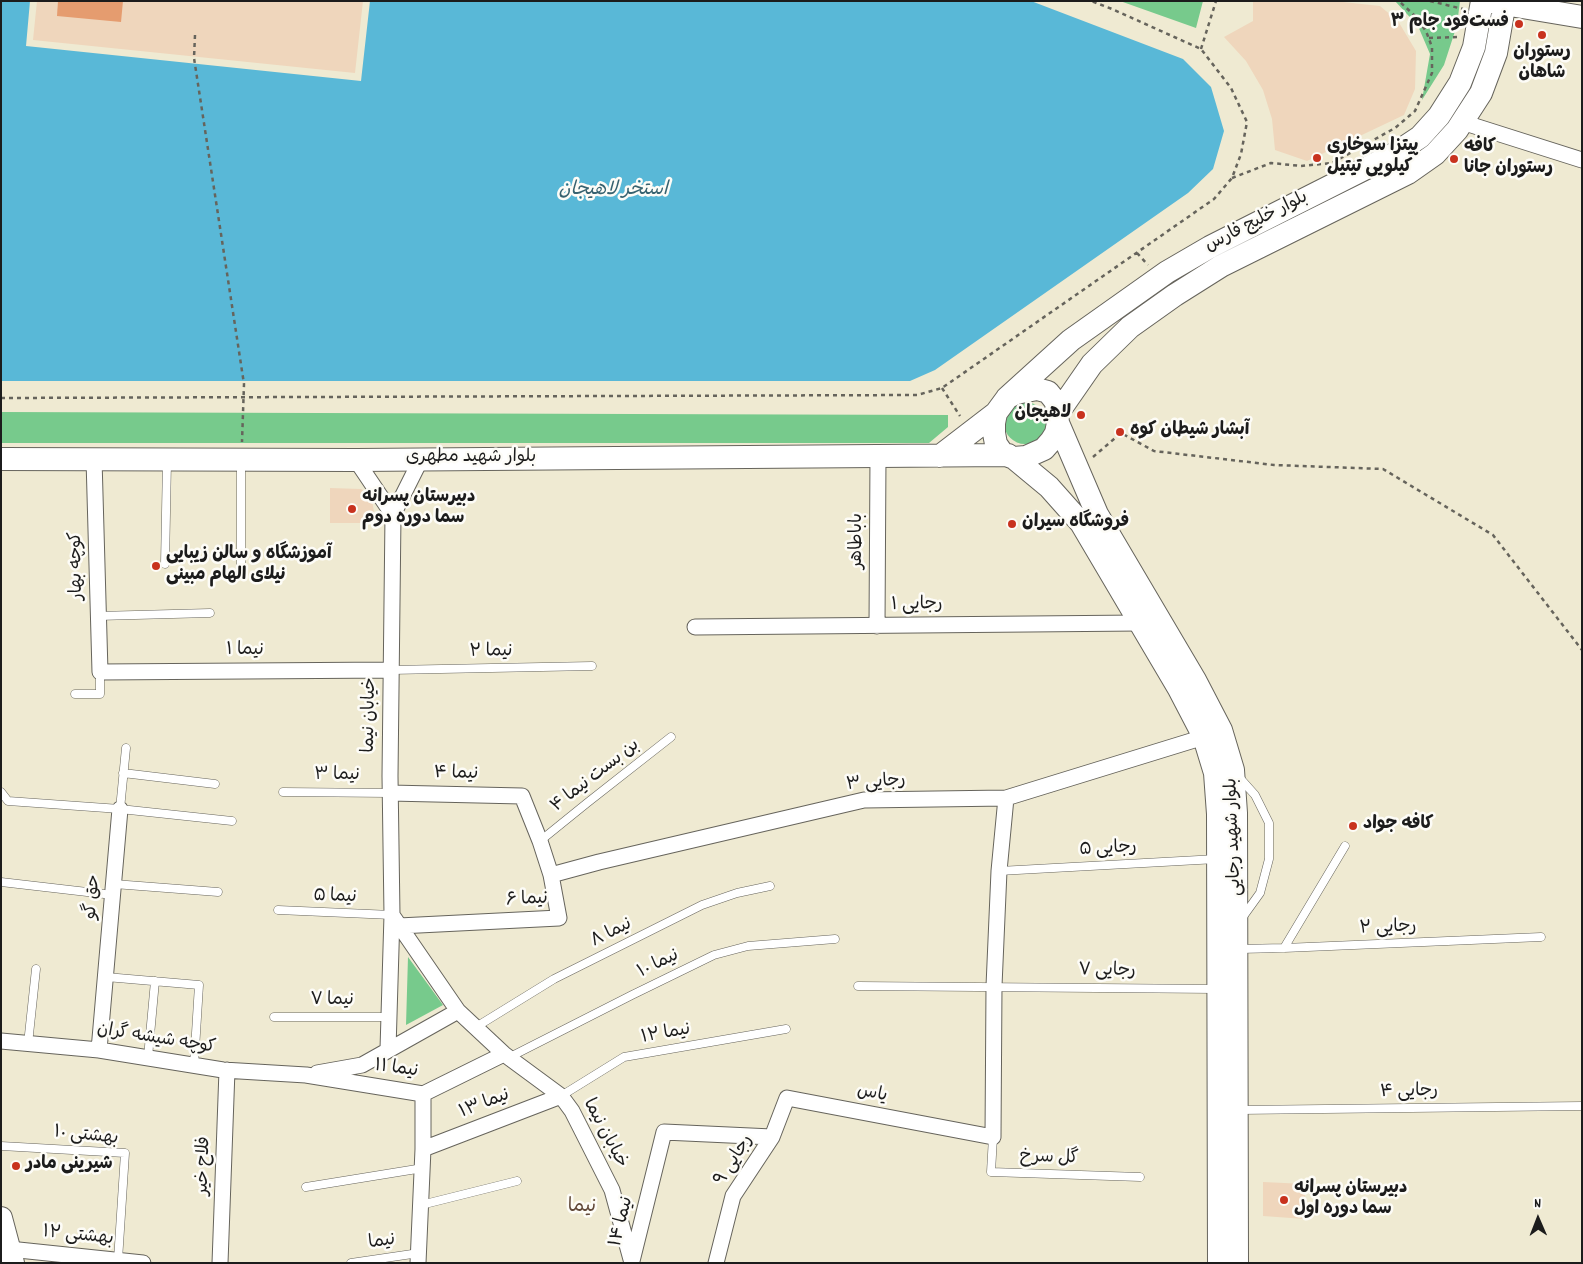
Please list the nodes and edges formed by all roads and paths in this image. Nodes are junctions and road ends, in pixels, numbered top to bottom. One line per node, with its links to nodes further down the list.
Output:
1 (1091, 1): 10 (path)
2 (1216, 1): 10 (path)
3 (1399, 1): 9 (path)
4 (1430, 1): 5 (path)
5 (1492, 4): 6 (main road); 8 (main road, بلوار خلیج فارس); 11 (main road, بلوار خلیج فارس)
6 (1582, 17)
7 (195, 35): 15 (path)
8 (1476, 36): 9 (path); 17 (main road, بلوار خلیج فارس)
9 (1429, 38): 13 (path)
10 (1201, 49): 13 (path)
11 (1462, 122): 12 (street); 18 (main road, بلوار خلیج فارس)
12 (1582, 160)
13 (1232, 178): 14 (path)
14 (942, 388): 15 (path); 19 (path)
15 (244, 397): 16 (path); 26 (path)
16 (1, 398)
17 (1002, 405): 18 (main road); 19 (main road, بلوار خلیج فارس); 22 (main road)
18 (1058, 418): 22 (main road); 29 (main road, بلوار شهید رجایی)
19 (971, 433): 21 (main road, بلوار خلیج فارس)
20 (878, 456): 21 (main road, بلوار شهید مطهری); 27 (main road, بلوار شهید مطهری); 36 (street, باباطاهر)
21 (940, 456): 22 (main road, بلوار شهید مطهری)
22 (1011, 457): 35 (main road, بلوار شهید رجایی)
23 (1, 459): 24 (main road, بلوار شهید مطهری)
24 (94, 459): 25 (main road, بلوار شهید مطهری); 34 (street, کوچه بهار)
25 (167, 459): 26 (main road, بلوار شهید مطهری); 31 (lane)
26 (241, 459): 28 (main road, بلوار شهید مطهری); 32 (lane)
27 (421, 459): 28 (main road, بلوار شهید مطهری); 30 (street, خیابان نیما)
28 (356, 460): 30 (street)
29 (1077, 471): 38 (path); 46 (main road, بلوار شهید رجایی)
30 (393, 515): 40 (street, خیابان نیما)
31 (165, 564)
32 (241, 567)
33 (210, 613): 34 (lane)
34 (98, 616): 41 (street, کوچه بهار)
35 (1140, 623): 36 (street, رجایی ۱); 44 (main road, بلوار شهید رجایی)
36 (878, 626): 37 (street, رجایی ۱)
37 (695, 627)
38 (1582, 650)
39 (592, 666): 40 (lane, نیما ۲)
40 (391, 670): 41 (street, نیما ۱); 51 (street, خیابان نیما)
41 (100, 672): 42 (lane)
42 (75, 694)
43 (672, 737): 56 (lane, بن بست نیما ۴)
44 (1204, 737): 53 (street, رجایی ۳); 58 (main road, بلوار شهید رجایی)
45 (126, 748): 47 (lane, حق گو)
46 (1233, 770): 67 (main road, بلوار شهید رجایی); 67 (lane)
47 (124, 773): 48 (lane); 54 (lane, حق گو)
48 (216, 784)
49 (1, 792): 54 (lane)
50 (283, 792): 51 (lane, نیما ۳)
51 (390, 793): 52 (street, نیما ۴); 66 (street, خیابان نیما)
52 (522, 796): 56 (street, نیما ۶)
53 (1006, 798): 59 (street); 60 (street, رجایی ۳)
54 (120, 809): 55 (lane); 63 (street, حق گو)
55 (232, 821)
56 (540, 841): 60 (street, نیما ۶)
57 (1345, 846): 70 (lane)
58 (1218, 859): 59 (lane, رجایی ۵); 71 (main road, بلوار شهید رجایی)
59 (999, 871): 76 (street)
60 (551, 875): 66 (street, نیما ۶)
61 (1, 882): 63 (lane)
62 (770, 886): 81 (lane, نیما ۸)
63 (113, 889): 64 (lane); 73 (street, حق گو)
64 (218, 892)
65 (278, 910): 66 (lane, نیما ۵)
66 (395, 921): 78 (street, خیابان نیما); 80 (street, خیابان نیما)
67 (1236, 926): 71 (main road, بلوار شهید رجایی)
68 (1542, 937): 70 (lane, رجایی ۲)
69 (835, 939): 87 (lane, نیما ۱۰)
70 (1284, 948): 71 (lane, رجایی ۲)
71 (1227, 949): 77 (main road, بلوار شهید رجایی); 95 (main road, بلوار شهید رجایی)
72 (36, 969): 84 (lane)
73 (106, 977): 74 (lane); 86 (street, حق گو)
74 (155, 981): 88 (lane); 89 (lane)
75 (858, 986): 76 (lane, رجایی ۷)
76 (994, 986): 77 (lane, رجایی ۷); 96 (street)
77 (1218, 989): 114 (main road, بلوار شهید رجایی)
78 (458, 1010): 81 (street, خیابان نیما); 85 (street)
79 (274, 1017): 80 (lane, نیما ۷)
80 (389, 1017): 85 (street, خیابان نیما)
81 (476, 1027): 87 (street, خیابان نیما)
82 (786, 1029): 93 (lane, نیما ۱۲)
83 (1, 1041): 84 (street, کوچه شیشه گران)
84 (28, 1044): 86 (street, کوچه شیشه گران)
85 (388, 1049): 91 (street)
86 (99, 1050): 88 (street, کوچه شیشه گران)
87 (506, 1056): 92 (street, نیما ۱۱); 93 (street, خیابان نیما)
88 (148, 1058): 89 (street, کوچه شیشه گران)
89 (194, 1065): 90 (street, کوچه شیشه گران)
90 (227, 1070): 91 (street, کوچه شیشه گران); 111 (street, فلاح خیر)
91 (306, 1075): 92 (street, نیما ۱۱)
92 (423, 1094): 99 (street)
93 (561, 1096): 99 (street, نیما ۱۳); 109 (street, خیابان نیما)
94 (1582, 1106): 95 (lane, رجایی ۴)
95 (1237, 1110): 115 (main road, بلوار شهید رجایی)
96 (992, 1137): 97 (street, یاس); 101 (lane, گل سرخ)
97 (772, 1138): 109 (street, نیما ۱۴); 113 (street, رجایی ۹)
98 (1, 1146): 108 (lane, بهشتی ۱۰)
99 (423, 1149): 100 (street)
100 (422, 1168): 103 (lane); 104 (street)
101 (1140, 1177)
102 (517, 1181): 104 (lane)
103 (306, 1187)
104 (421, 1205): 107 (street)
105 (1, 1218): 106 (main road)
106 (11, 1256): 108 (street, بهشتی ۱۲)
107 (418, 1258): 112 (lane, نیما)
108 (118, 1260): 110 (street, بهشتی ۱۲)
109 (632, 1262)
110 (144, 1263)
111 (220, 1263)
112 (351, 1263)
113 (716, 1263)
114 (1219, 1263)
115 (1237, 1263)

